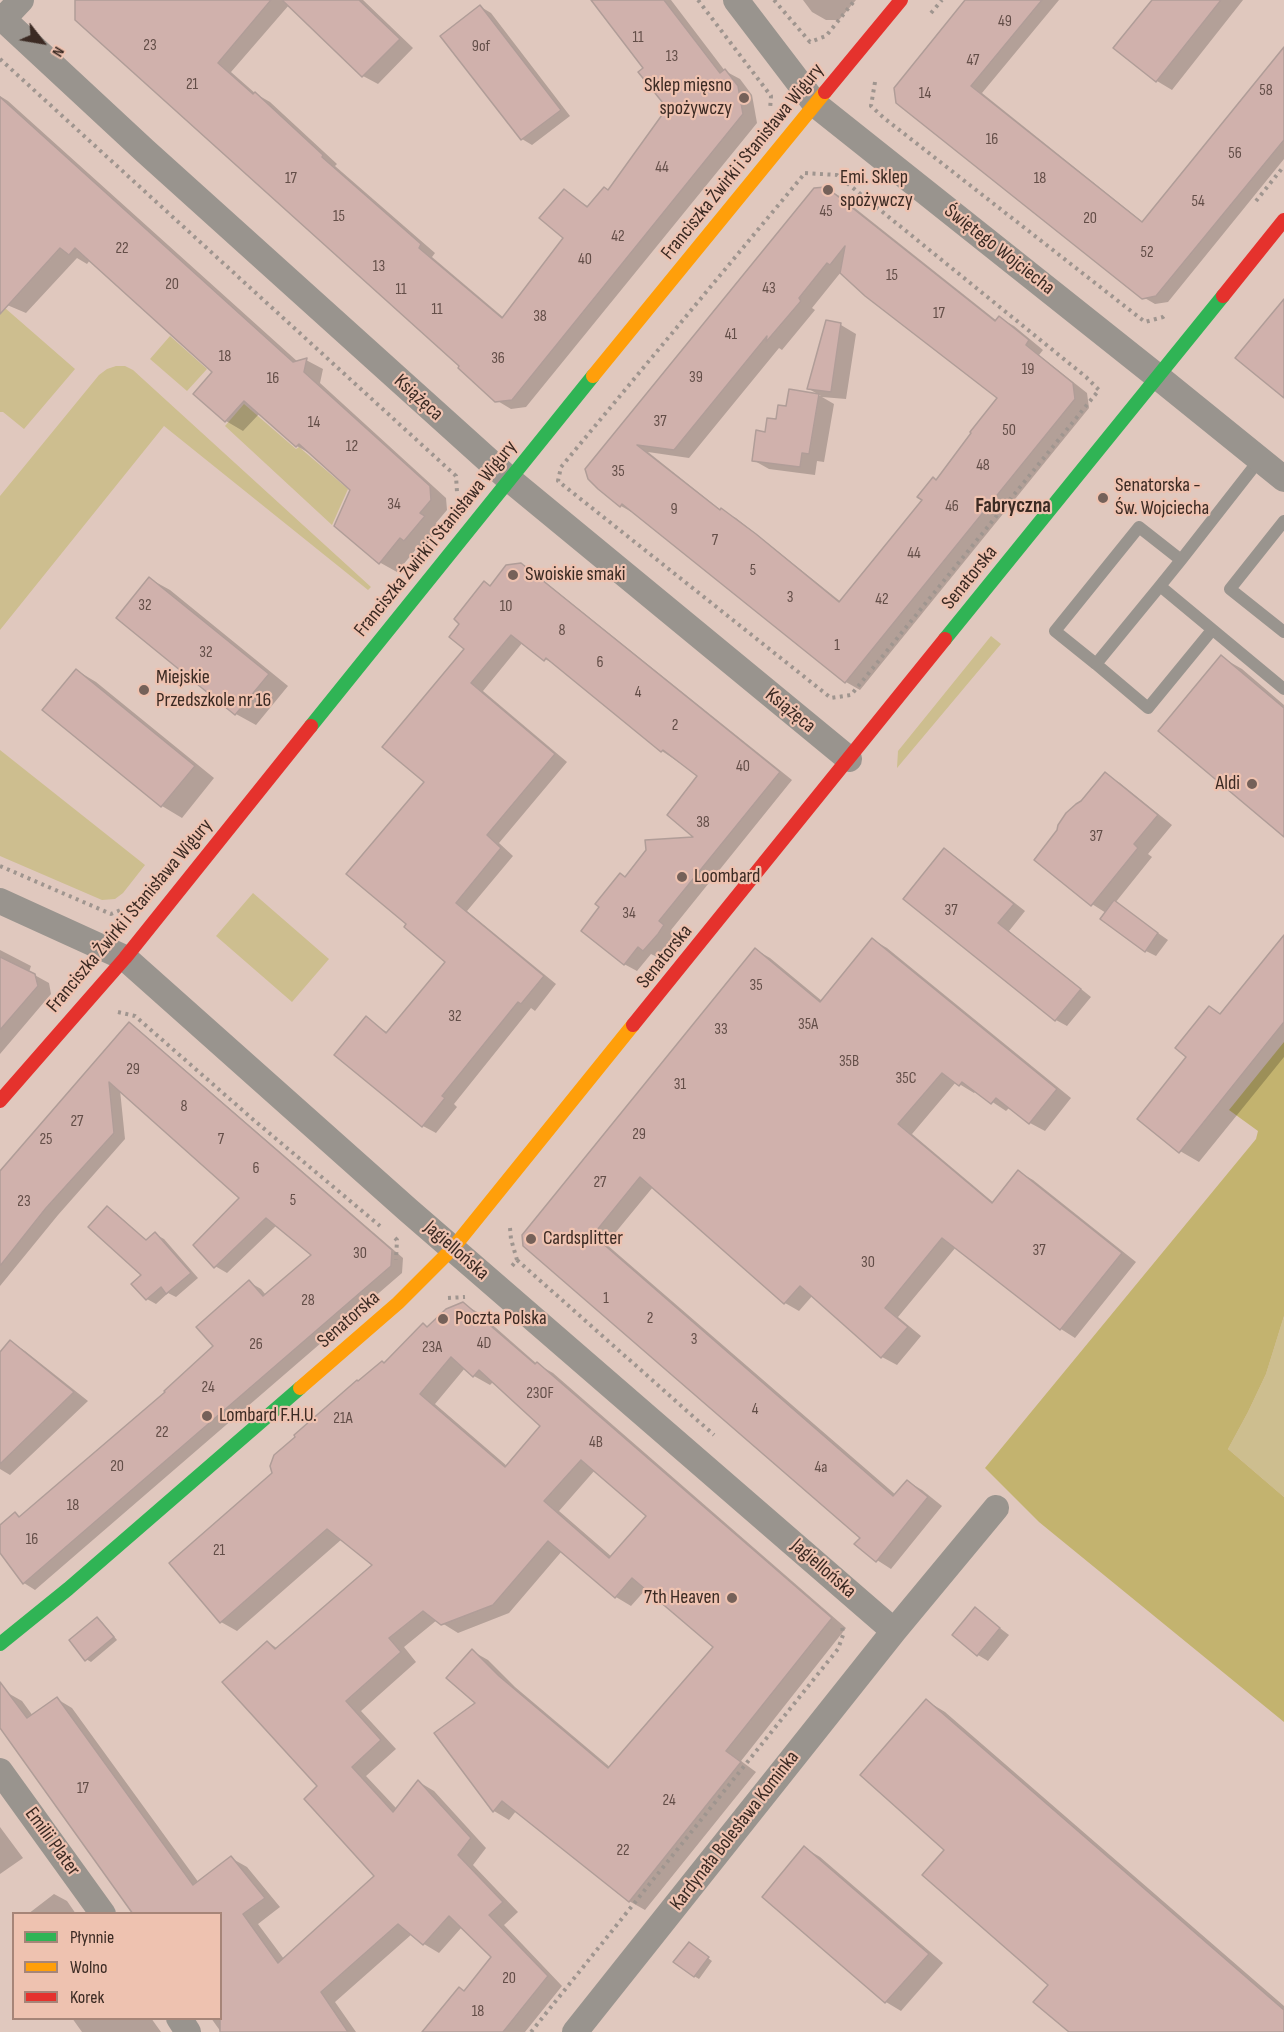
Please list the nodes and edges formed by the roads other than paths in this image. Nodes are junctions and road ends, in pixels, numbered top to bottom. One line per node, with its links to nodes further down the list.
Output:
1 (21, 0): 8 (street, Książęca)
2 (736, 0): 4 (street, Świętego Wojciecha)
3 (901, 0): 4 (street, Franciszka Żwirki i Stanisława Wigury)
4 (816, 105): 6 (street, Świętego Wojciecha); 8 (street, Franciszka Żwirki i Stanisława Wigury)
5 (1284, 220): 6 (street, Senatorska)
6 (1158, 377): 7 (street, Świętego Wojciecha); 17 (street, Senatorska)
7 (1260, 459): 9 (street, Świętego Wojciecha); 11 (lane)
8 (509, 479): 17 (street, Książęca); 19 (street, Franciszka Żwirki i Stanisława Wigury)
9 (1284, 479)
10 (1284, 521): 14 (lane)
11 (1180, 560): 12 (lane); 15 (lane)
12 (1160, 586): 13 (lane); 15 (lane)
13 (1212, 630): 15 (lane); 16 (lane)
14 (1284, 632)
15 (1096, 664)
16 (1284, 689)
17 (849, 759): 21 (street, Senatorska)
18 (0, 901): 19 (street, Jagiellońska)
19 (125, 958): 20 (street, Franciszka Żwirki i Stanisława Wigury); 21 (street, Jagiellońska)
20 (0, 1101)
21 (453, 1248): 23 (street, Jagiellońska); 24 (street, Senatorska)
22 (996, 1508): 23 (street, Kardynała Bolesława Kominka)
23 (894, 1631): 29 (street, Kardynała Bolesława Kominka)
24 (0, 1644)
25 (0, 1771): 26 (street, Emilii Plater)
26 (102, 1912)
27 (179, 2020): 28 (street)
28 (188, 2032)
29 (575, 2032)

